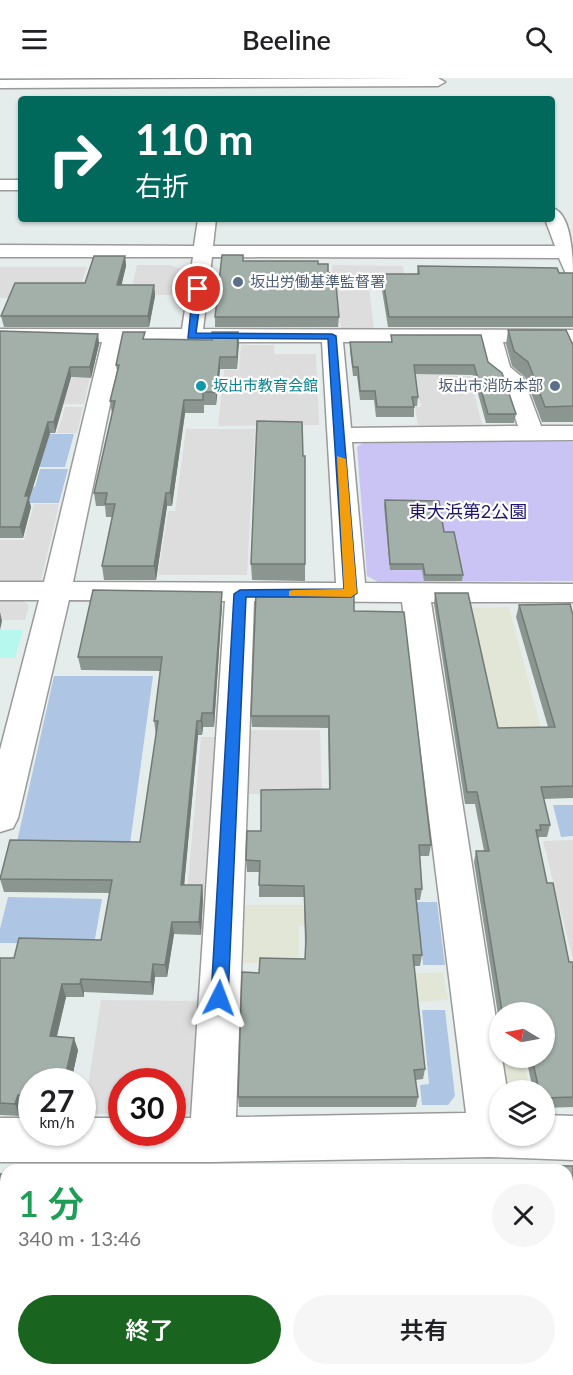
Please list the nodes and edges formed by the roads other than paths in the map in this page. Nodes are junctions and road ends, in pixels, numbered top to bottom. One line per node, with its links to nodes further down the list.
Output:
1 (181, 81): 3 (street); 5 (street); 8 (street)
2 (359, 82): 3 (street); 6 (street); 10 (street)
3 (276, 83): 9 (street)
4 (0, 84): 5 (street)
5 (87, 84): 7 (street)
6 (439, 84)
7 (83, 96)
8 (177, 96)
9 (274, 96)
10 (361, 96)
11 (0, 185): 12 (street)
12 (18, 185)
13 (555, 220): 17 (street)
14 (207, 222): 16 (street)
15 (0, 251): 16 (street)
16 (202, 251): 17 (street); 20 (street)
17 (571, 258)
18 (0, 335): 19 (street)
19 (114, 336): 20 (street); 28 (street)
20 (192, 336): 21 (street)
21 (332, 336): 22 (street); 26 (street)
22 (490, 336): 23 (street); 24 (street)
23 (573, 336)
24 (532, 433): 25 (street); 26 (street)
25 (573, 433)
26 (339, 435): 30 (street)
27 (0, 591): 28 (street)
28 (56, 592): 32 (street); 33 (street)
29 (573, 592): 31 (street)
30 (351, 593): 31 (street); 32 (street)
31 (415, 593): 34 (street)
32 (240, 594): 39 (street)
33 (0, 818)
34 (489, 1122)
35 (489, 1136): 39 (street)
36 (555, 1138): 37 (street)
37 (573, 1138)
38 (0, 1140): 39 (street)
39 (212, 1140)

